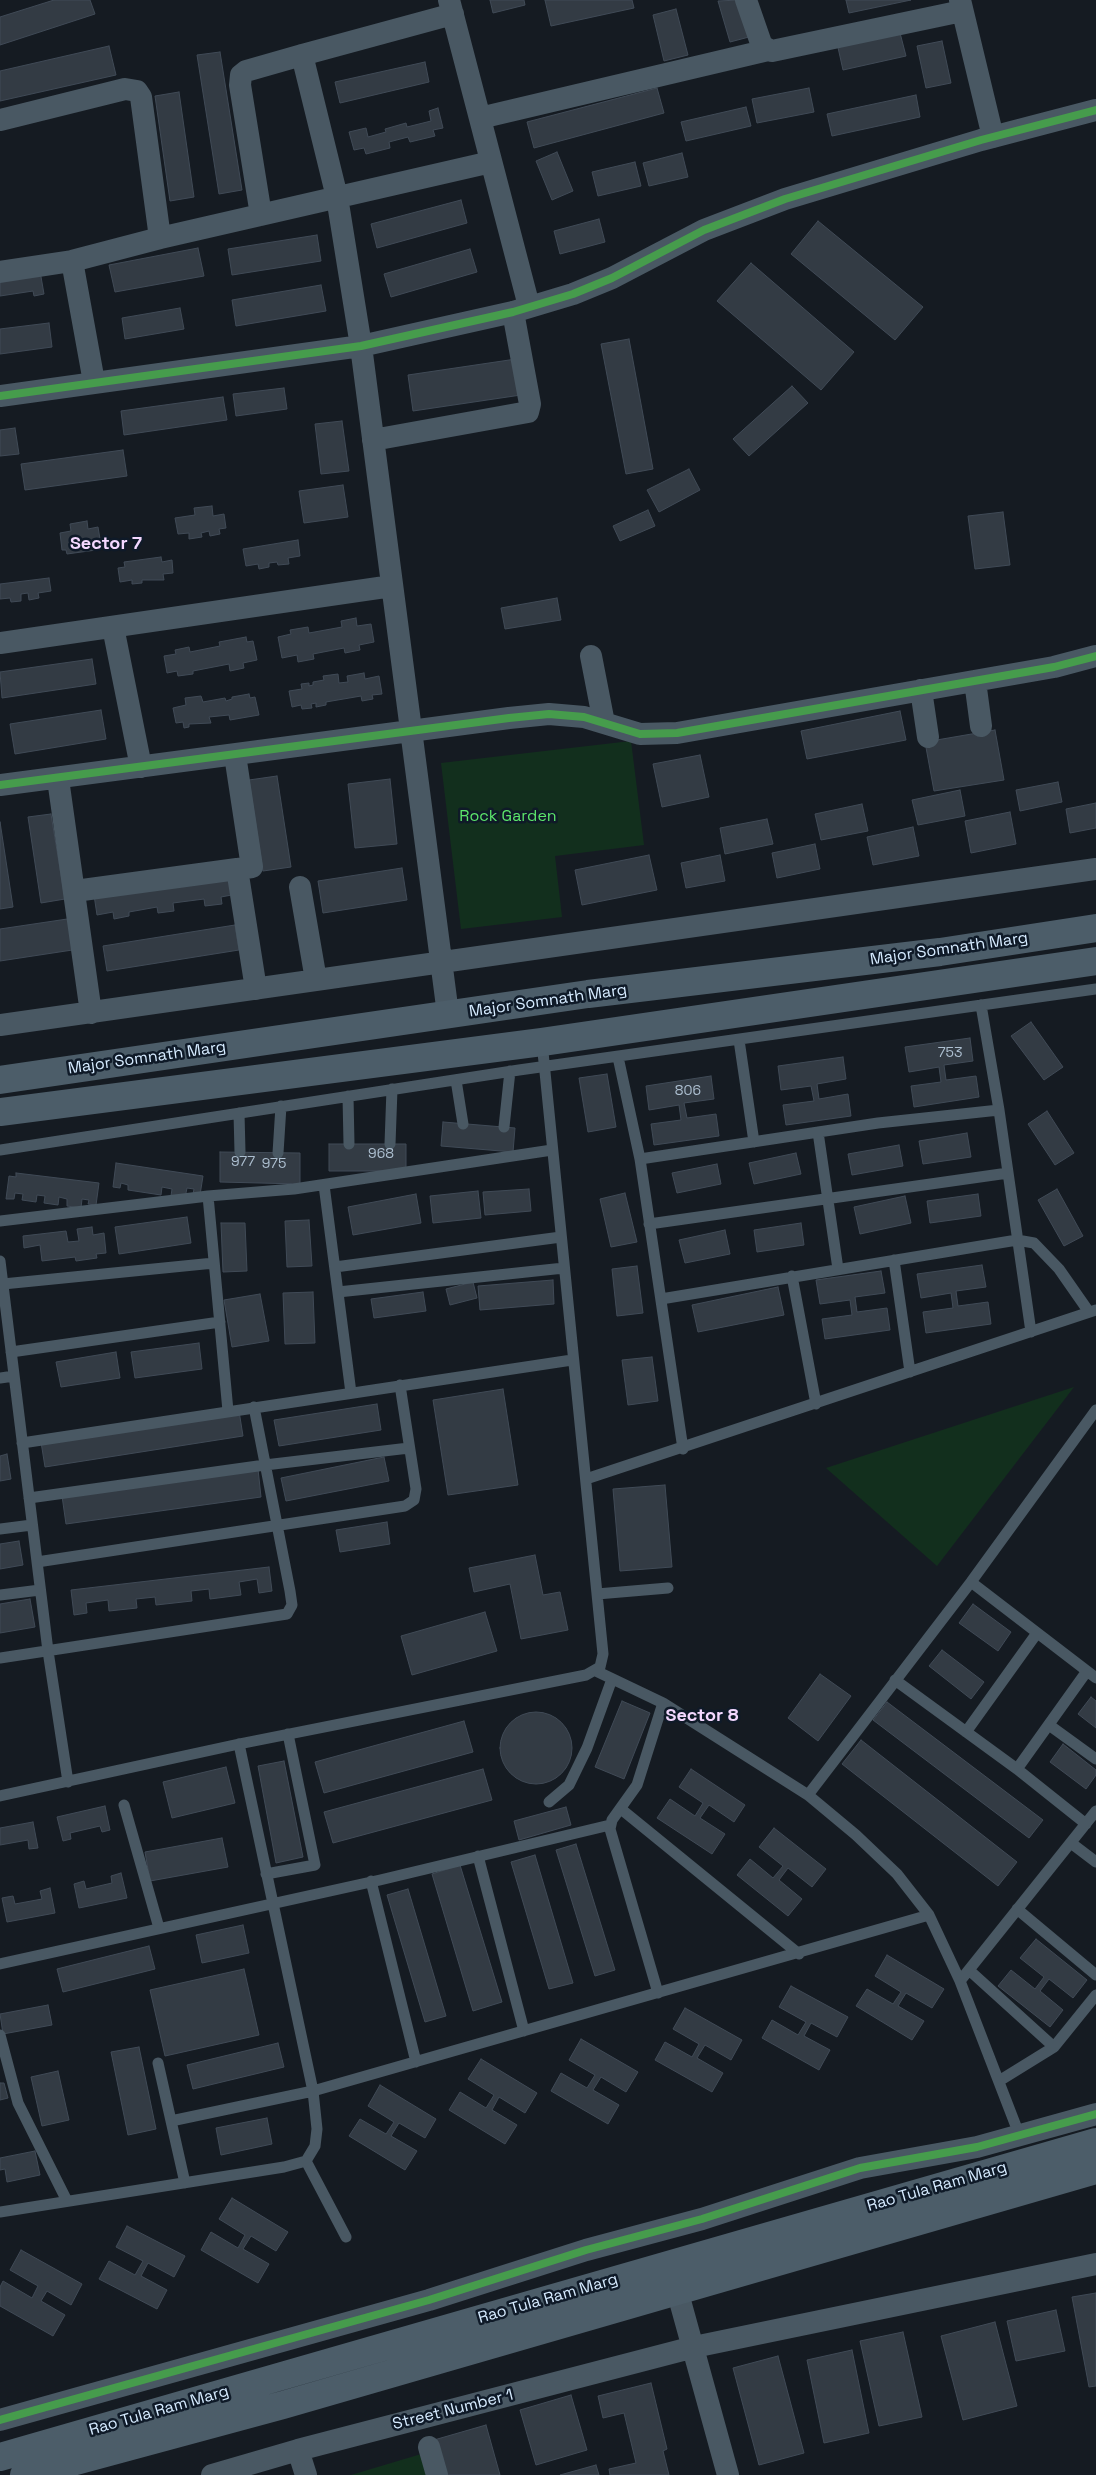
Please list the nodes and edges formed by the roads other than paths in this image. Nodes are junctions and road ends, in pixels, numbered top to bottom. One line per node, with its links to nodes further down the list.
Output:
1 (746, 0): 4 (street)
2 (961, 6): 4 (street); 9 (street)
3 (451, 7): 5 (street); 7 (street)
4 (768, 50): 7 (street)
5 (302, 55): 11 (street); 12 (street)
6 (1096, 110): 9 (street)
7 (480, 118): 10 (street)
8 (0, 120): 13 (street)
9 (993, 137): 16 (street)
10 (492, 162): 11 (street); 16 (street)
11 (337, 197): 12 (street); 17 (street)
12 (261, 215): 13 (street)
13 (160, 238): 14 (street)
14 (72, 261): 15 (street); 18 (street)
15 (0, 272)
16 (521, 309): 17 (street); 20 (street)
17 (361, 346): 18 (street); 20 (street)
18 (94, 382): 19 (street)
19 (0, 396)
20 (373, 440): 21 (street)
21 (392, 586): 22 (street); 30 (street)
22 (113, 627): 23 (street); 33 (street)
23 (0, 643)
24 (591, 656): 28 (street)
25 (1096, 656): 26 (street)
26 (975, 681): 27 (street); 29 (street)
27 (921, 690): 28 (street); 31 (street)
28 (604, 723): 30 (street)
29 (981, 726)
30 (411, 732): 32 (street); 42 (street)
31 (928, 737)
32 (235, 755): 33 (street); 37 (street)
33 (141, 767): 34 (street)
34 (58, 779): 35 (street); 39 (street)
35 (0, 786)
36 (1096, 869): 42 (street)
37 (231, 870): 39 (street); 44 (street)
38 (300, 887): 43 (street)
39 (75, 891): 47 (street)
40 (1096, 928): 48 (main road, Major Somnath Marg)
41 (1096, 961): 51 (main road, Major Somnath Marg)
42 (441, 962): 43 (street); 48 (street)
43 (316, 980): 44 (street)
44 (256, 989): 47 (street)
45 (1096, 989): 46 (lane)
46 (981, 1005): 50 (lane); 59 (lane)
47 (90, 1013): 49 (street)
48 (448, 1014): 54 (main road, Major Somnath Marg)
49 (0, 1026)
50 (739, 1040): 52 (lane); 65 (lane)
51 (543, 1054): 52 (lane); 53 (lane); 60 (main road, Major Somnath Marg); 69 (lane)
52 (618, 1057): 72 (lane)
53 (510, 1072): 55 (lane); 63 (lane)
54 (0, 1080)
55 (456, 1080): 56 (lane); 62 (lane)
56 (392, 1089): 57 (lane); 67 (lane)
57 (348, 1096): 58 (lane); 66 (lane)
58 (281, 1106): 61 (lane); 71 (lane)
59 (999, 1110): 64 (lane); 73 (lane)
60 (0, 1112)
61 (239, 1113): 68 (lane); 70 (lane)
62 (463, 1124)
63 (504, 1128)
64 (818, 1132): 65 (lane); 76 (lane)
65 (754, 1142): 72 (lane)
66 (349, 1144)
67 (390, 1144)
68 (0, 1150)
69 (552, 1150): 74 (lane); 79 (lane)
70 (240, 1152)
71 (278, 1153)
72 (640, 1159): 78 (lane)
73 (1008, 1173): 76 (lane); 80 (lane)
74 (324, 1184): 75 (lane); 84 (lane)
75 (208, 1196): 77 (lane); 83 (lane)
76 (828, 1199): 78 (lane); 86 (lane)
77 (0, 1221)
78 (650, 1224): 90 (lane)
79 (561, 1237): 84 (lane); 85 (lane)
80 (1017, 1240): 81 (lane); 91 (lane); 93 (lane)
81 (894, 1260): 86 (lane); 96 (lane)
82 (0, 1261): 88 (lane)
83 (214, 1263): 88 (lane); 92 (lane)
84 (335, 1267): 89 (lane)
85 (564, 1268): 89 (lane); 95 (lane)
86 (838, 1269): 87 (lane)
87 (792, 1276): 90 (lane); 101 (lane)
88 (2, 1279): 94 (lane)
89 (338, 1292): 100 (lane)
90 (661, 1299): 107 (lane)
91 (1093, 1311): 93 (lane)
92 (220, 1322): 94 (lane); 104 (lane)
93 (1030, 1332): 96 (lane)
94 (11, 1352): 97 (lane)
95 (572, 1360): 99 (lane); 109 (lane)
96 (910, 1372): 101 (lane)
97 (14, 1376): 98 (lane); 105 (lane)
98 (0, 1378)
99 (400, 1386): 100 (lane); 106 (lane)
100 (350, 1393): 102 (lane)
101 (816, 1404): 107 (lane)
102 (254, 1407): 104 (lane); 108 (lane)
103 (1096, 1410): 115 (lane)
104 (228, 1411): 105 (lane)
105 (22, 1443): 110 (lane)
106 (409, 1448): 108 (lane); 112 (lane)
107 (683, 1449): 109 (lane)
108 (265, 1465): 110 (lane); 112 (lane)
109 (586, 1480): 118 (lane)
110 (29, 1498): 111 (lane)
111 (32, 1525): 113 (lane); 114 (lane)
112 (277, 1525): 114 (lane); 121 (lane)
113 (0, 1529)
114 (37, 1562): 117 (lane)
115 (970, 1582): 120 (lane); 126 (lane)
116 (668, 1588): 118 (lane)
117 (40, 1590): 119 (lane); 121 (lane)
118 (597, 1594): 123 (lane)
119 (0, 1595)
120 (1037, 1633): 124 (lane); 129 (lane)
121 (48, 1651): 122 (lane); 134 (lane)
122 (0, 1658)
123 (596, 1671): 125 (lane); 130 (lane)
124 (1092, 1674): 128 (lane)
125 (612, 1679): 127 (lane); 137 (lane)
126 (895, 1680): 129 (lane); 135 (lane)
127 (662, 1703): 135 (lane); 139 (lane)
128 (1049, 1725): 132 (lane); 133 (lane)
129 (966, 1732): 133 (lane)
130 (288, 1734): 131 (lane); 146 (lane)
131 (239, 1744): 134 (lane); 146 (lane)
132 (1096, 1758)
133 (1017, 1769): 141 (lane)
134 (68, 1782): 136 (lane)
135 (808, 1794): 150 (lane)
136 (0, 1796)
137 (549, 1802)
138 (124, 1805): 151 (lane)
139 (621, 1809): 142 (lane); 152 (lane)
140 (1096, 1811): 141 (lane)
141 (1086, 1824): 143 (lane)
142 (610, 1825): 144 (lane); 157 (lane)
143 (1071, 1842): 145 (lane); 149 (lane)
144 (478, 1856): 147 (lane); 159 (lane)
145 (1096, 1862)
146 (266, 1874): 148 (lane)
147 (371, 1881): 148 (lane); 162 (lane)
148 (272, 1902): 151 (lane); 165 (lane)
149 (1017, 1909): 154 (lane); 155 (lane)
150 (929, 1915): 152 (lane); 156 (lane)
151 (159, 1928): 153 (lane)
152 (798, 1954): 157 (lane)
153 (0, 1964)
154 (969, 1970): 156 (lane); 161 (lane)
155 (1096, 1976)
156 (960, 1981): 164 (lane)
157 (658, 1993): 159 (lane)
158 (1096, 1995): 161 (lane)
159 (524, 2031): 162 (lane)
160 (0, 2035): 175 (lane)
161 (1054, 2047): 164 (lane)
162 (416, 2062): 165 (lane)
163 (158, 2063): 167 (lane)
164 (999, 2082): 168 (lane)
165 (313, 2091): 167 (lane); 171 (lane)
166 (1096, 2114): 168 (street)
167 (171, 2121): 174 (lane)
168 (1019, 2134): 170 (street)
169 (1096, 2142): 173 (main road, Rao Tula Ram Marg)
170 (977, 2147): 173 (street); 181 (street)
171 (306, 2160): 174 (lane); 177 (lane)
172 (1096, 2170): 179 (main road, Rao Tula Ram Marg)
173 (985, 2174): 184 (main road, Rao Tula Ram Marg)
174 (185, 2183): 175 (lane)
175 (67, 2201): 176 (lane)
176 (0, 2212)
177 (346, 2237)
178 (1096, 2264): 180 (street, Street Number 1)
179 (677, 2290): 180 (street); 185 (main road, Rao Tula Ram Marg)
180 (694, 2347): 183 (street, Street Number 1); 189 (street)
181 (0, 2420)
182 (429, 2448): 188 (street)
183 (298, 2450): 186 (street, Street Number 1); 187 (street)
184 (0, 2456)
185 (24, 2475)
186 (212, 2475)
187 (306, 2475)
188 (437, 2475)
189 (728, 2475)

